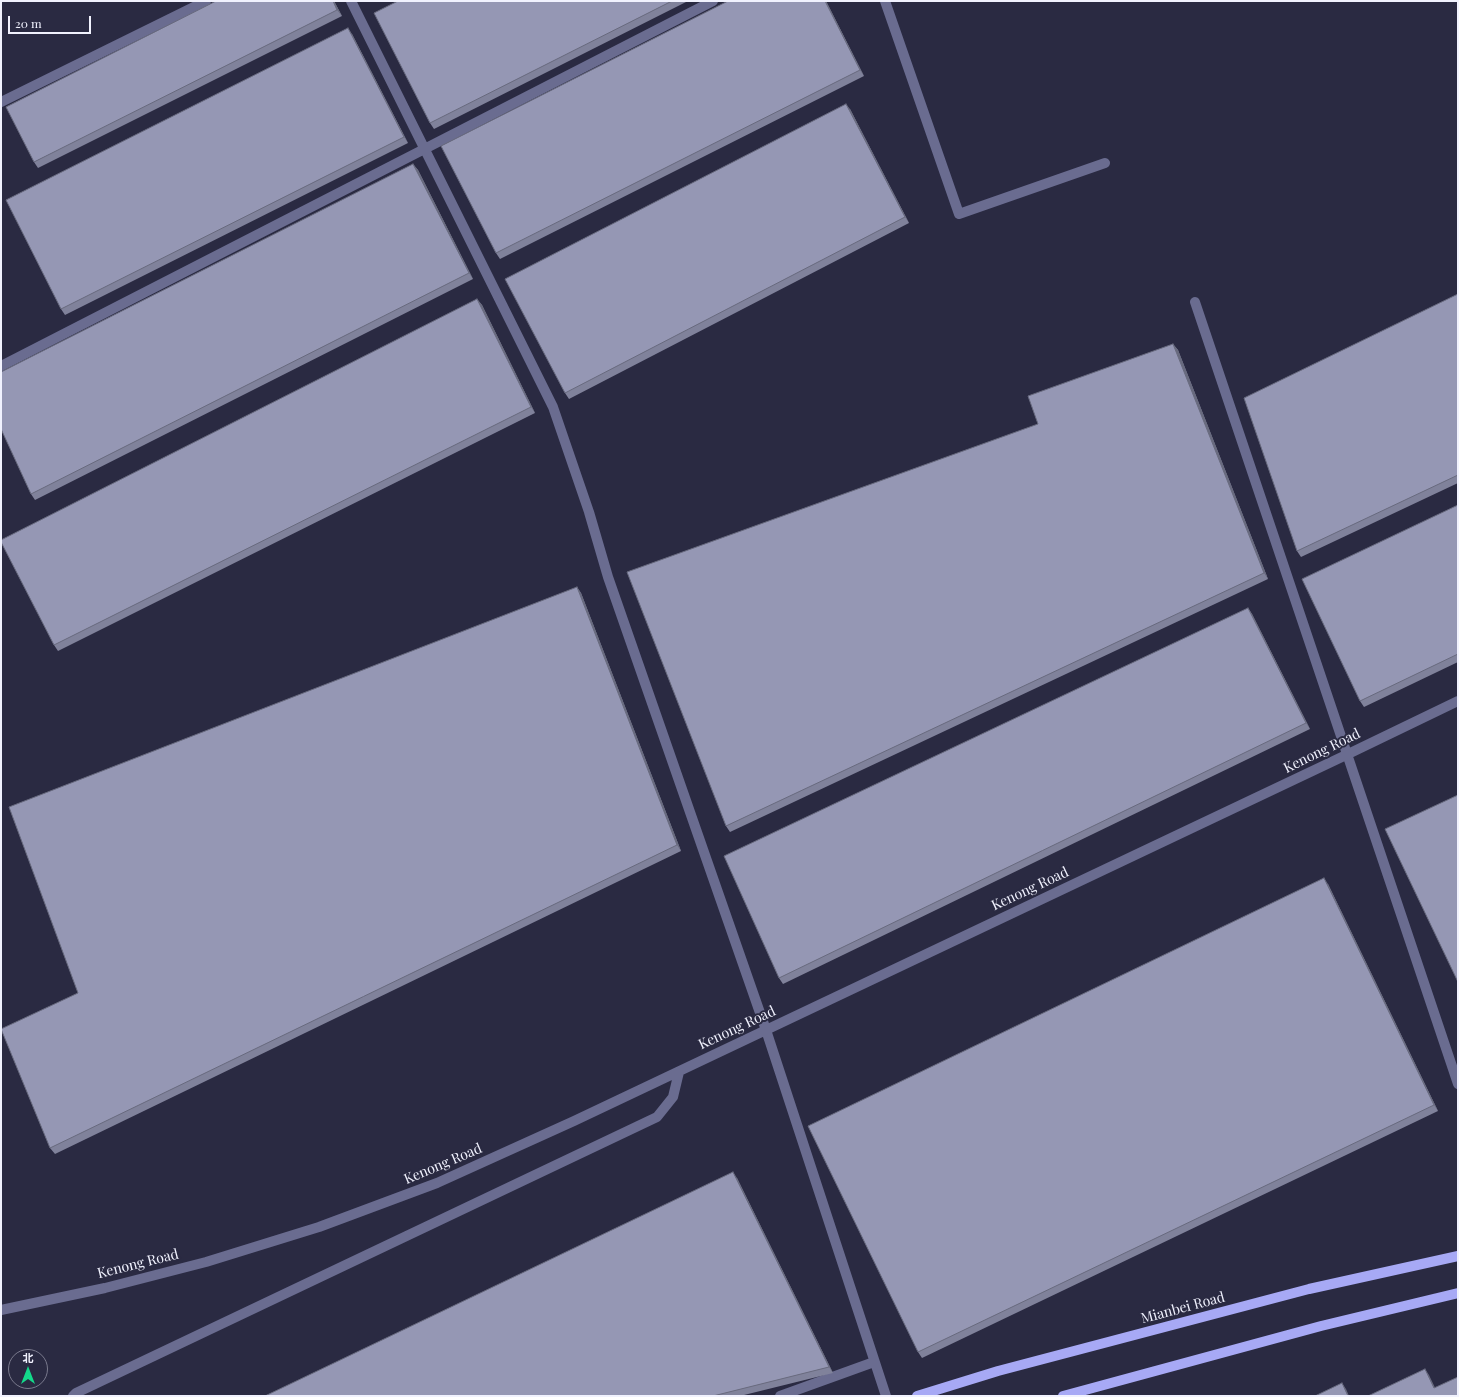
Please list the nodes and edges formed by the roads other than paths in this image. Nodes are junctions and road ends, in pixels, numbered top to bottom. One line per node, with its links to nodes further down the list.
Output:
1 (206, 1): 5 (street)
2 (351, 1): 6 (street)
3 (713, 1): 6 (street)
4 (885, 1): 7 (street)
5 (1, 102)
6 (425, 149): 9 (street); 12 (street)
7 (1105, 163)
8 (1196, 302): 11 (street)
9 (1, 366)
10 (1458, 701): 11 (street, Kenong Road)
11 (1347, 754): 12 (street, Kenong Road); 14 (street)
12 (766, 1030): 13 (street, Kenong Road); 18 (street)
13 (678, 1072): 17 (street, Kenong Road); 19 (street)
14 (1458, 1084)
15 (1458, 1256): 22 (main road, Mianbei Road)
16 (1458, 1293): 23 (main road)
17 (1, 1310)
18 (874, 1362): 20 (street); 21 (street)
19 (73, 1396)
20 (780, 1396)
21 (886, 1396)
22 (917, 1396)
23 (1063, 1396)

